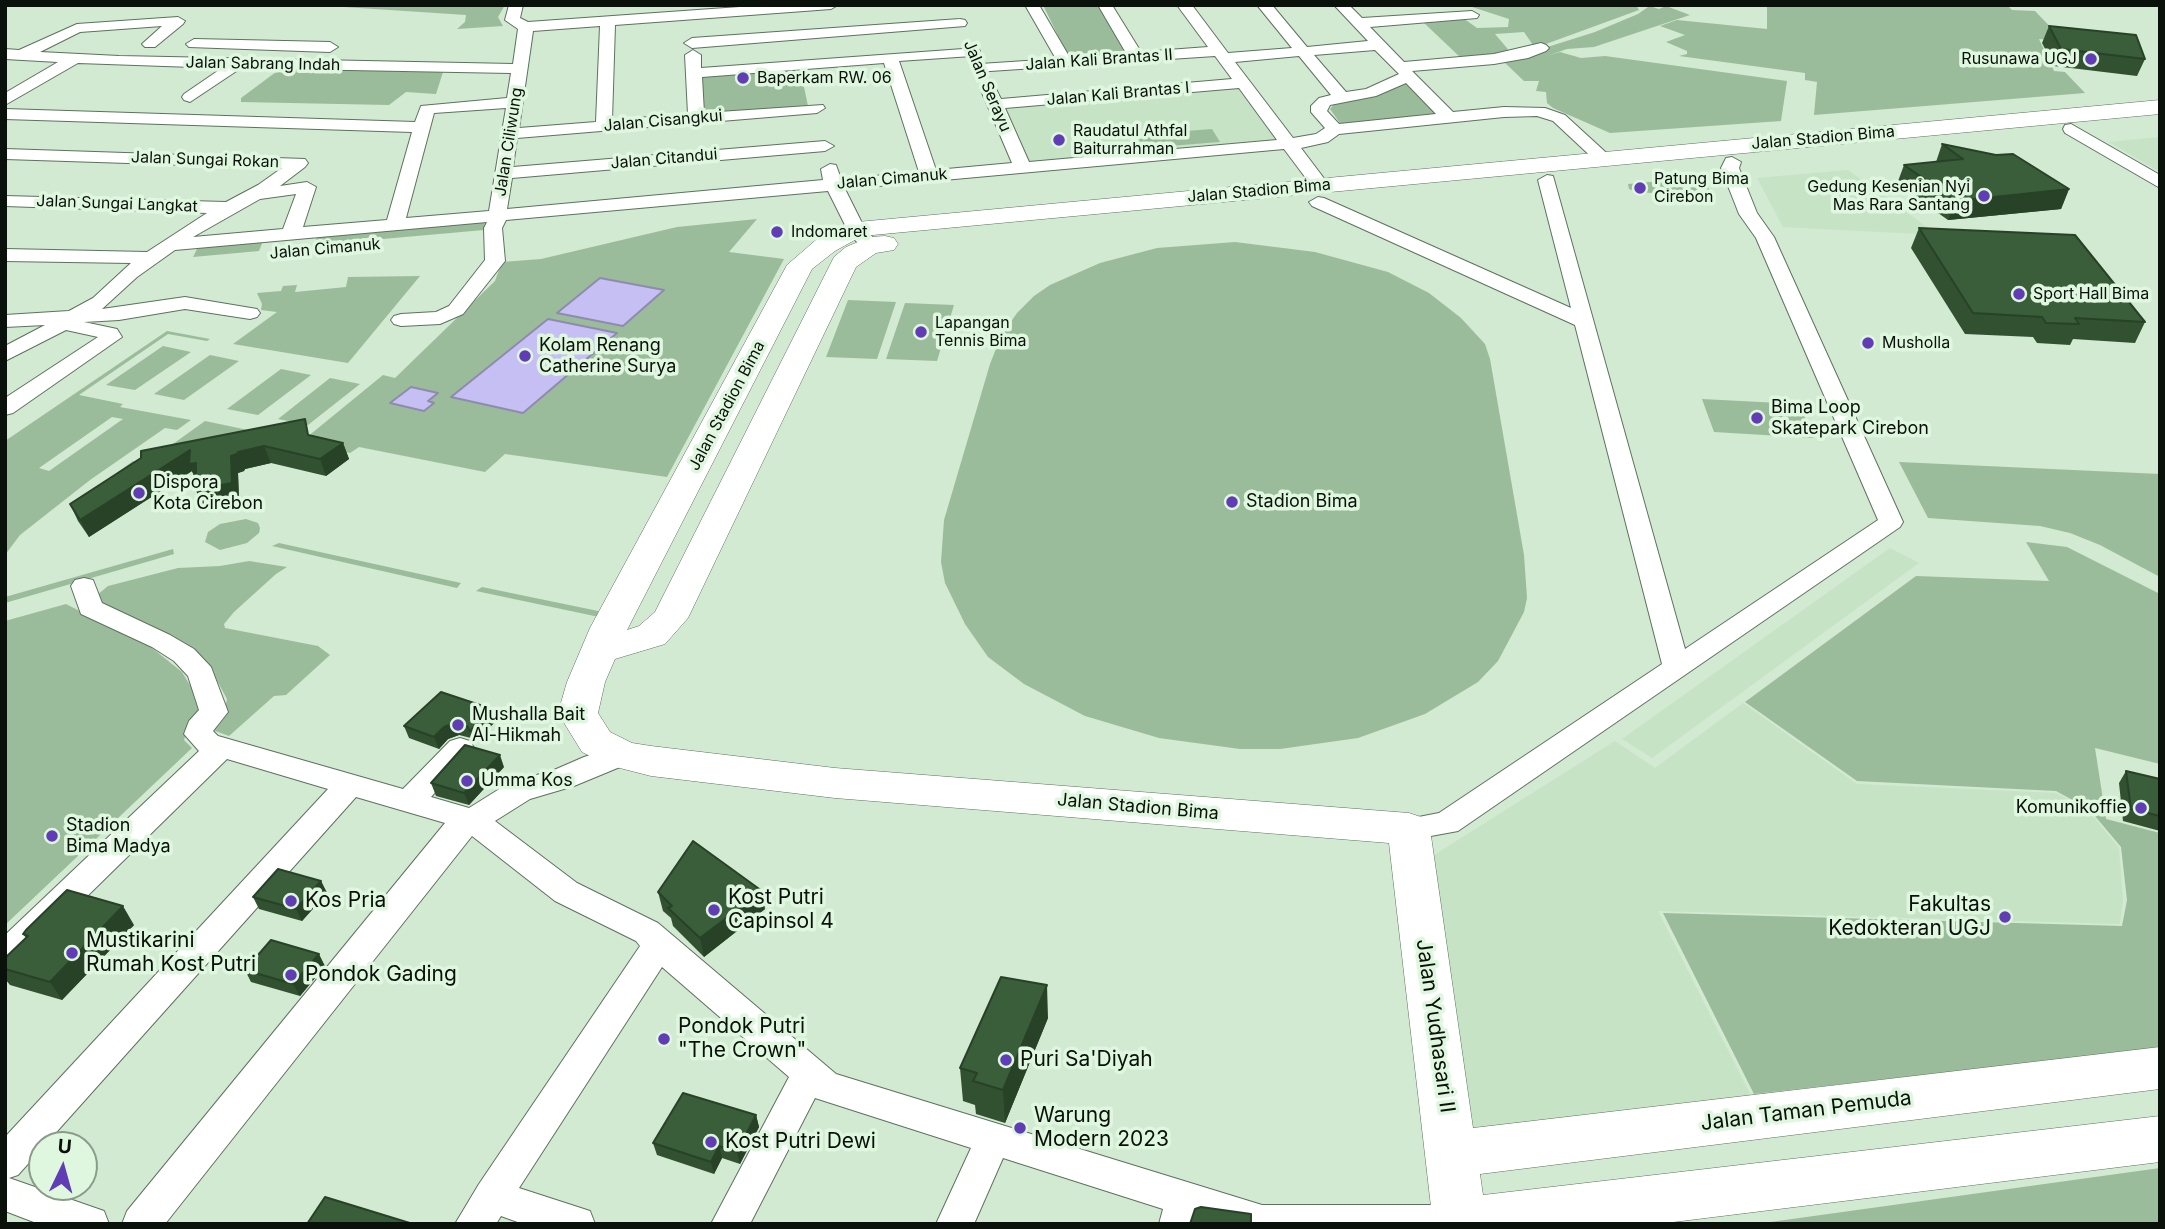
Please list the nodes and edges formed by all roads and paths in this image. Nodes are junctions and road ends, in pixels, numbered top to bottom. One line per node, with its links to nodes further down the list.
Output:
1 (516, 5): 15 (street)
2 (831, 5): 9 (street)
3 (953, 5): 12 (street, Jalan Serayu)
4 (1032, 5): 33 (street)
5 (1105, 5): 29 (street)
6 (1184, 5): 28 (street)
7 (1264, 5): 26 (street)
8 (1341, 5): 13 (street)
9 (689, 15): 11 (street); 19 (street)
10 (1472, 15): 13 (street)
11 (608, 21): 15 (street); 55 (street)
12 (960, 23): 19 (street); 25 (street, Jalan Serayu)
13 (1358, 23): 21 (street)
14 (109, 26): 18 (street); 18 (street); 20 (street)
15 (526, 27): 35 (street)
16 (232, 31): 20 (street)
17 (290, 34): 22 (street)
18 (45, 42): 27 (street)
19 (692, 43): 38 (street)
20 (214, 45): 22 (street); 32 (street)
21 (1379, 45): 26 (street); 37 (street)
22 (273, 46): 23 (street)
23 (330, 47)
24 (1541, 48): 37 (street)
25 (972, 51): 30 (street); 36 (street, Jalan Serayu)
26 (1303, 52): 28 (street); 43 (street)
27 (13, 55): 31 (street, Jalan Sabrang Indah)
28 (1221, 55): 29 (street, Jalan Kali Brantas II); 41 (street)
29 (1136, 57): 33 (street, Jalan Kali Brantas II)
30 (890, 58): 47 (street); 66 (street)
31 (74, 59): 32 (street, Jalan Sabrang Indah); 40 (street)
32 (185, 62): 34 (street, Jalan Sabrang Indah)
33 (1066, 63): 36 (street, Jalan Kali Brantas II)
34 (237, 64): 35 (street, Jalan Sabrang Indah); 42 (street)
35 (521, 69): 45 (street, Jalan Ciliwung)
36 (980, 69): 46 (street, Jalan Serayu)
37 (1404, 72): 43 (street); 51 (street)
38 (695, 73): 47 (street); 52 (street)
39 (16, 76): 40 (street)
40 (44, 77): 44 (street)
41 (1242, 83): 46 (street, Jalan Kali Brantas I); 59 (street)
42 (190, 97)
43 (1341, 97): 57 (street)
44 (5, 100)
45 (515, 102): 56 (street); 58 (street, Jalan Ciliwung)
46 (995, 104): 63 (street, Jalan Serayu)
47 (817, 106): 52 (street, Jalan Cisangkui); 64 (street, Jalan Citandui); 68 (street)
48 (2160, 107): 54 (street, Jalan Stadion Bima)
49 (5, 114): 50 (street)
50 (69, 117): 56 (street); 61 (street)
51 (1448, 117): 57 (street); 62 (street)
52 (696, 118): 55 (street, Jalan Cisangkui)
53 (2160, 121): 54 (street, Jalan Stadion Bima)
54 (2061, 123): 60 (street, Jalan Stadion Bima); 67 (street)
55 (604, 126): 58 (street, Jalan Cisangkui)
56 (420, 127): 75 (street)
57 (1335, 130): 59 (street)
58 (509, 134): 64 (street, Jalan Ciliwung)
59 (1287, 143): 63 (street, Jalan Cimanuk); 70 (street)
60 (1724, 155): 62 (street, Jalan Stadion Bima); 65 (street, Jalan Stadion Bima); 92 (street)
61 (10, 157): 71 (street, Jalan Sungai Rokan)
62 (1604, 159): 65 (street, Jalan Stadion Bima)
63 (1021, 167): 66 (street, Jalan Cimanuk)
64 (503, 173): 74 (street, Jalan Ciliwung)
65 (1539, 173): 70 (street, Jalan Stadion Bima); 85 (street)
66 (929, 176): 68 (street, Jalan Cimanuk)
67 (2160, 183)
68 (833, 184): 74 (street, Jalan Cimanuk); 77 (street)
69 (307, 187): 71 (street); 76 (street)
70 (1319, 194): 77 (street, Jalan Stadion Bima); 77 (street, Jalan Stadion Bima); 85 (street)
71 (251, 197): 73 (street, Jalan Sungai Rokan)
72 (5, 201): 73 (street, Jalan Sungai Langkat)
73 (228, 208): 78 (street, Jalan Sungai Rokan)
74 (495, 221): 75 (street, Jalan Cimanuk); 80 (street, Jalan Cimanuk); 82 (street)
75 (395, 225): 76 (street, Jalan Cimanuk)
76 (291, 234): 78 (street, Jalan Cimanuk)
77 (863, 237): 91 (street, Jalan Stadion Bima); 91 (street)
78 (171, 245): 80 (street, Jalan Sungai Rokan)
79 (5, 255): 80 (street, Jalan Cimanuk)
80 (146, 262): 84 (street, Jalan Sungai Rokan)
81 (250, 313): 84 (street)
82 (401, 320)
83 (5, 321): 84 (street)
84 (67, 321): 86 (street); 88 (street)
85 (1583, 321): 92 (street)
86 (26, 343): 87 (street); 88 (street)
87 (5, 355)
88 (81, 358): 89 (street)
89 (5, 408)
90 (84, 586): 93 (street)
91 (605, 639): 95 (street, Jalan Stadion Bima)
92 (1676, 668): 99 (street)
93 (221, 747): 96 (street); 101 (street)
94 (460, 748): 97 (street)
95 (622, 755): 98 (street); 99 (street, Jalan Stadion Bima)
96 (351, 783): 97 (street); 107 (street)
97 (409, 801): 98 (street)
98 (472, 820): 100 (street); 112 (street)
99 (1409, 829): 106 (street, Jalan Yudhasari II)
100 (659, 945): 103 (street); 109 (street)
101 (5, 956)
102 (2160, 1068): 106 (street, Jalan Taman Pemuda)
103 (809, 1074): 105 (street); 114 (street)
104 (2160, 1139): 116 (street)
105 (993, 1140): 110 (street); 115 (street)
106 (1452, 1154): 116 (street, Jalan Yudhasari II)
107 (5, 1163)
108 (5, 1194): 111 (street)
109 (483, 1210): 113 (street)
110 (1182, 1211): 116 (street)
111 (90, 1224)
112 (141, 1224)
113 (576, 1224)
114 (730, 1224)
115 (955, 1224)
116 (1460, 1224)

